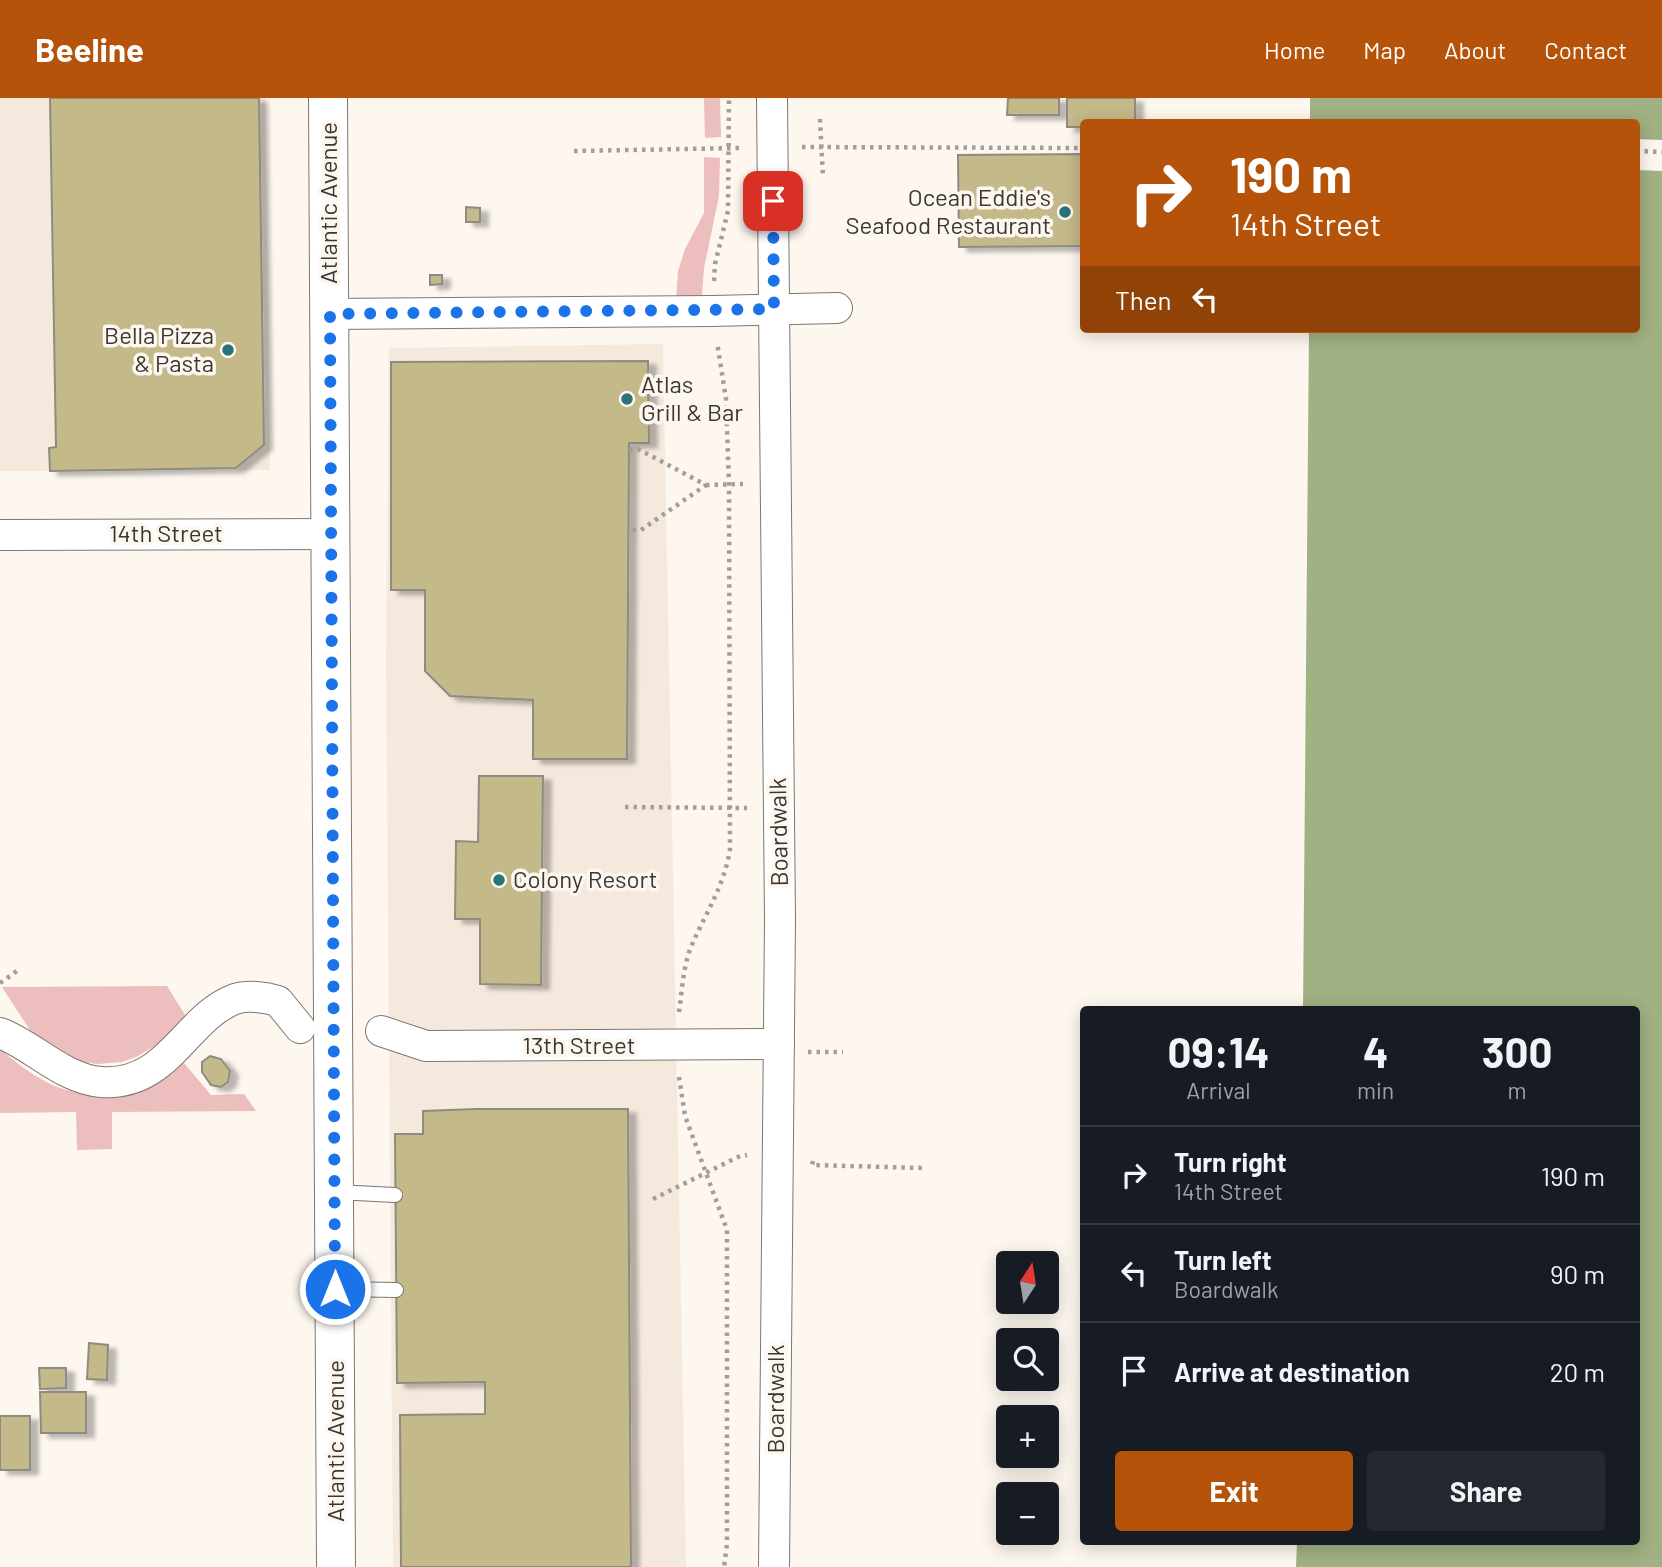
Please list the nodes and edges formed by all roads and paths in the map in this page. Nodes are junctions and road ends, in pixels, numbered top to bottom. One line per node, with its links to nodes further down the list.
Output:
1 (328, 98): 16 (main road, Atlantic Avenue)
2 (729, 98): 7 (path)
3 (772, 98): 5 (street, Boardwalk)
4 (820, 119): 6 (path)
5 (772, 147): 6 (path); 7 (path); 14 (street, Boardwalk)
6 (821, 147): 8 (path); 12 (path)
7 (730, 148): 10 (path); 15 (path)
8 (1080, 148)
9 (1640, 150): 11 (path)
10 (574, 151)
11 (1662, 152)
12 (823, 177)
13 (837, 308): 14 (street)
14 (774, 309): 15 (street); 23 (street, Boardwalk)
15 (712, 312): 16 (street); 22 (path)
16 (330, 314): 19 (main road, Atlantic Avenue)
17 (629, 450): 18 (path)
18 (629, 530)
19 (331, 534): 20 (street, 14th Street); 37 (main road, Atlantic Avenue)
20 (0, 535)
21 (625, 807): 22 (path)
22 (730, 808): 23 (path); 30 (path)
23 (779, 808): 29 (street, Boardwalk)
24 (17, 971): 25 (path)
25 (0, 983)
26 (300, 1028): 28 (street)
27 (381, 1031): 30 (street, 13th Street)
28 (0, 1033)
29 (779, 1044): 30 (street, 13th Street); 33 (street, Boardwalk)
30 (676, 1046): 36 (path)
31 (814, 1052): 32 (path)
32 (842, 1052)
33 (778, 1156): 36 (path); 44 (street, Boardwalk)
34 (813, 1165): 35 (path)
35 (923, 1168)
36 (706, 1172): 39 (path); 43 (path)
37 (335, 1192): 38 (lane); 40 (main road, Atlantic Avenue)
38 (395, 1195)
39 (653, 1199)
40 (335, 1289): 41 (lane); 42 (main road, Atlantic Avenue)
41 (396, 1290)
42 (336, 1567)
43 (724, 1567)
44 (775, 1567)

